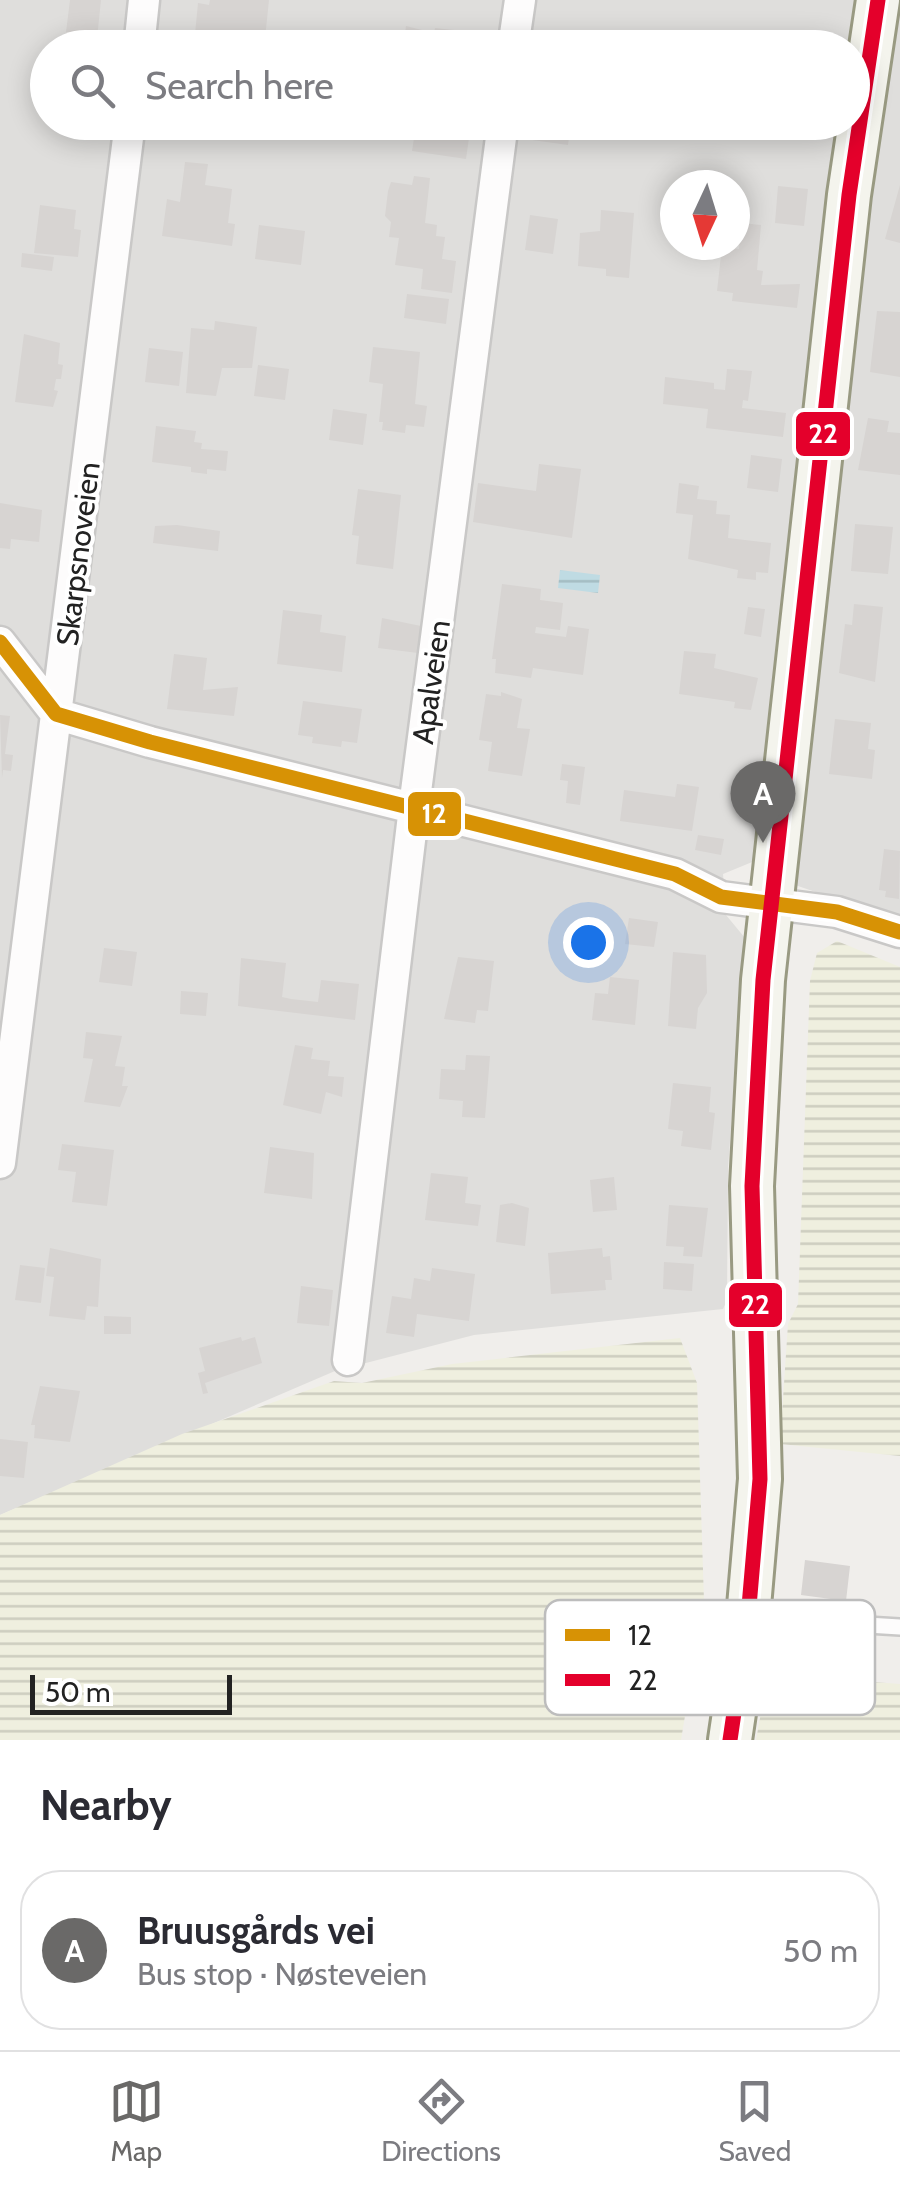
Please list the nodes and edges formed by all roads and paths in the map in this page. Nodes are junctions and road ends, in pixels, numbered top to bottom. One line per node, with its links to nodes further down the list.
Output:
1 (144, 0): 4 (street)
2 (520, 0): 5 (street)
3 (885, 4): 6 (main road)
4 (141, 30)
5 (516, 30)
6 (870, 83)
7 (128, 140): 11 (street, Skarpsnoveien)
8 (501, 140): 12 (street, Apalveien)
9 (859, 140): 14 (main road)
10 (0, 642): 11 (street)
11 (56, 714): 12 (street); 13 (street, Skarpsnoveien)
12 (414, 807): 14 (street); 18 (street, Apalveien)
13 (30, 901): 15 (street); 17 (street, Skarpsnoveien)
14 (771, 904): 16 (street); 19 (main road)
15 (0, 918)
16 (900, 932)
17 (0, 1163)
18 (348, 1360)
19 (750, 1600)
20 (875, 1626): 21 (lane)
21 (900, 1627)
22 (734, 1715): 23 (main road)
23 (730, 1740)

